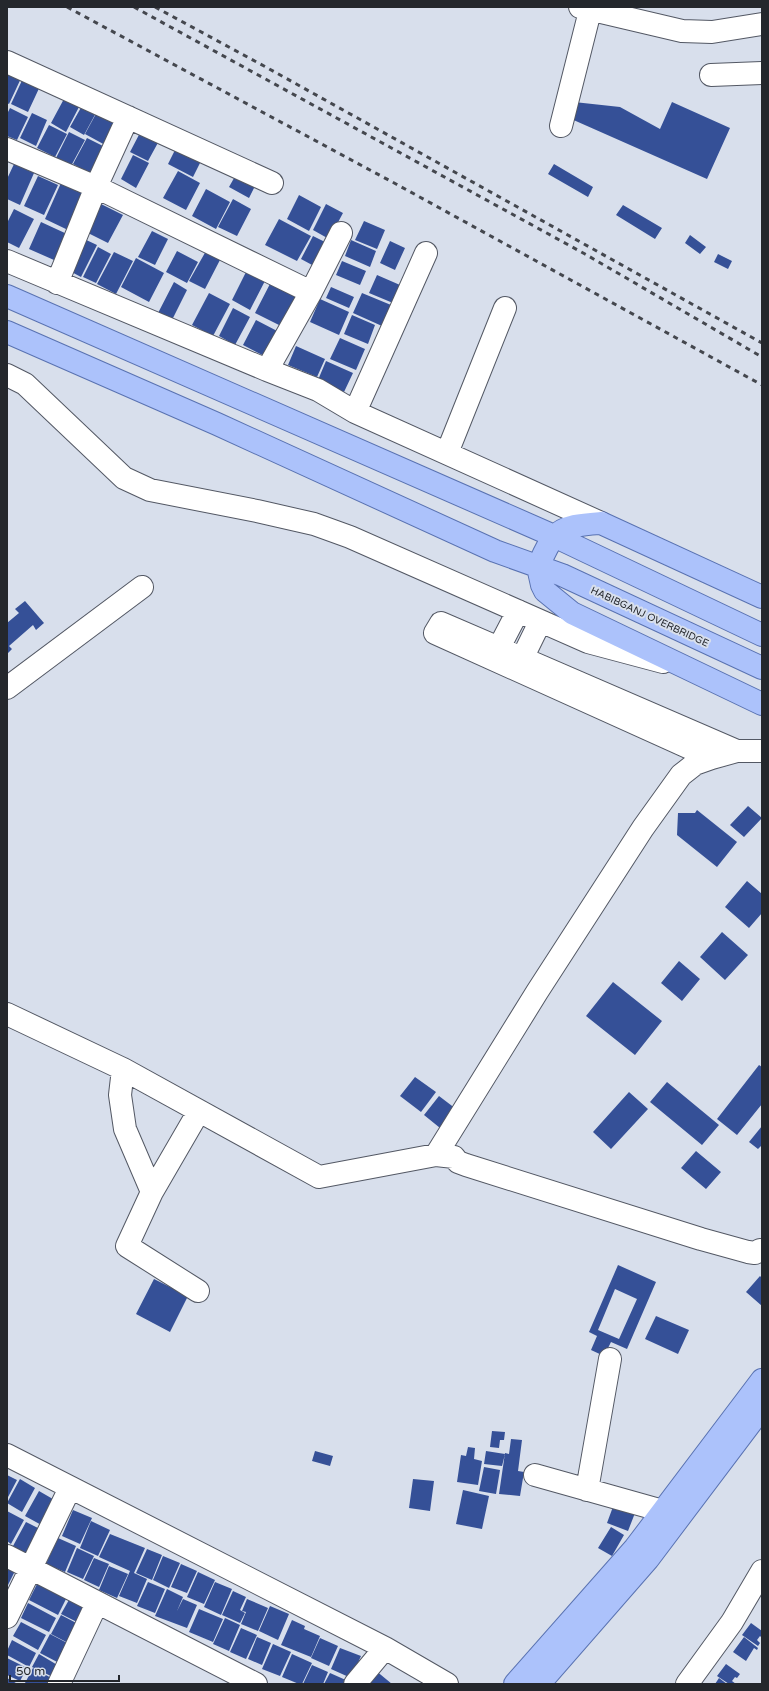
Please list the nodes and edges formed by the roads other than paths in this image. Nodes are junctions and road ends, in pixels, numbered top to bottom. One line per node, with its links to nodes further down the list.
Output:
1 (587, 8): 2 (street); 7 (street)
2 (758, 20)
3 (7, 62): 6 (street)
4 (762, 73): 5 (street)
5 (711, 75)
6 (128, 117): 9 (street); 10 (street)
7 (561, 126)
8 (7, 149): 10 (street)
9 (272, 183)
10 (96, 187): 14 (street); 15 (street)
11 (341, 233): 15 (street)
12 (426, 253): 21 (street)
13 (7, 261): 14 (street)
14 (57, 283): 19 (street)
15 (311, 292): 19 (street)
16 (7, 296): 24 (main road)
17 (505, 308): 22 (street)
18 (7, 332): 25 (main road, HABIBGANJ OVERBRIDGE)
19 (267, 370): 21 (street)
20 (7, 375): 28 (street)
21 (355, 412): 22 (street)
22 (447, 454): 23 (street)
23 (601, 523): 24 (main road); 27 (main road)
24 (554, 536): 25 (main road); 30 (main road)
25 (538, 567): 32 (main road, HABIBGANJ OVERBRIDGE); 33 (main road)
26 (142, 587): 34 (street)
27 (762, 598)
28 (518, 611): 29 (street); 31 (street)
29 (540, 622): 31 (street); 33 (street)
30 (762, 636)
31 (520, 664): 36 (street); 38 (street)
32 (762, 667)
33 (693, 670): 35 (main road)
34 (7, 688)
35 (762, 704)
36 (737, 751): 37 (street); 38 (street)
37 (762, 751)
38 (712, 758): 42 (street)
39 (7, 1014): 40 (street)
40 (123, 1069): 41 (street); 43 (street)
41 (199, 1111): 42 (street); 43 (street)
42 (445, 1156): 44 (street)
43 (152, 1192): 45 (street)
44 (761, 1250)
45 (198, 1291)
46 (610, 1359): 52 (street)
47 (762, 1380): 53 (main road)
48 (762, 1408): 66 (main road)
49 (7, 1455): 51 (street)
50 (535, 1475): 52 (street)
51 (70, 1488): 55 (street); 59 (street)
52 (587, 1490): 53 (street)
53 (663, 1511): 65 (main road)
54 (7, 1556): 55 (street)
55 (32, 1568): 57 (street); 58 (street)
56 (762, 1571): 67 (street)
57 (97, 1603): 60 (street); 61 (street)
58 (7, 1617)
59 (386, 1648): 63 (street); 64 (street)
60 (230, 1679): 62 (street)
61 (59, 1684)
62 (256, 1684)
63 (355, 1684)
64 (447, 1684)
65 (515, 1684)
66 (539, 1684)
67 (687, 1684)

